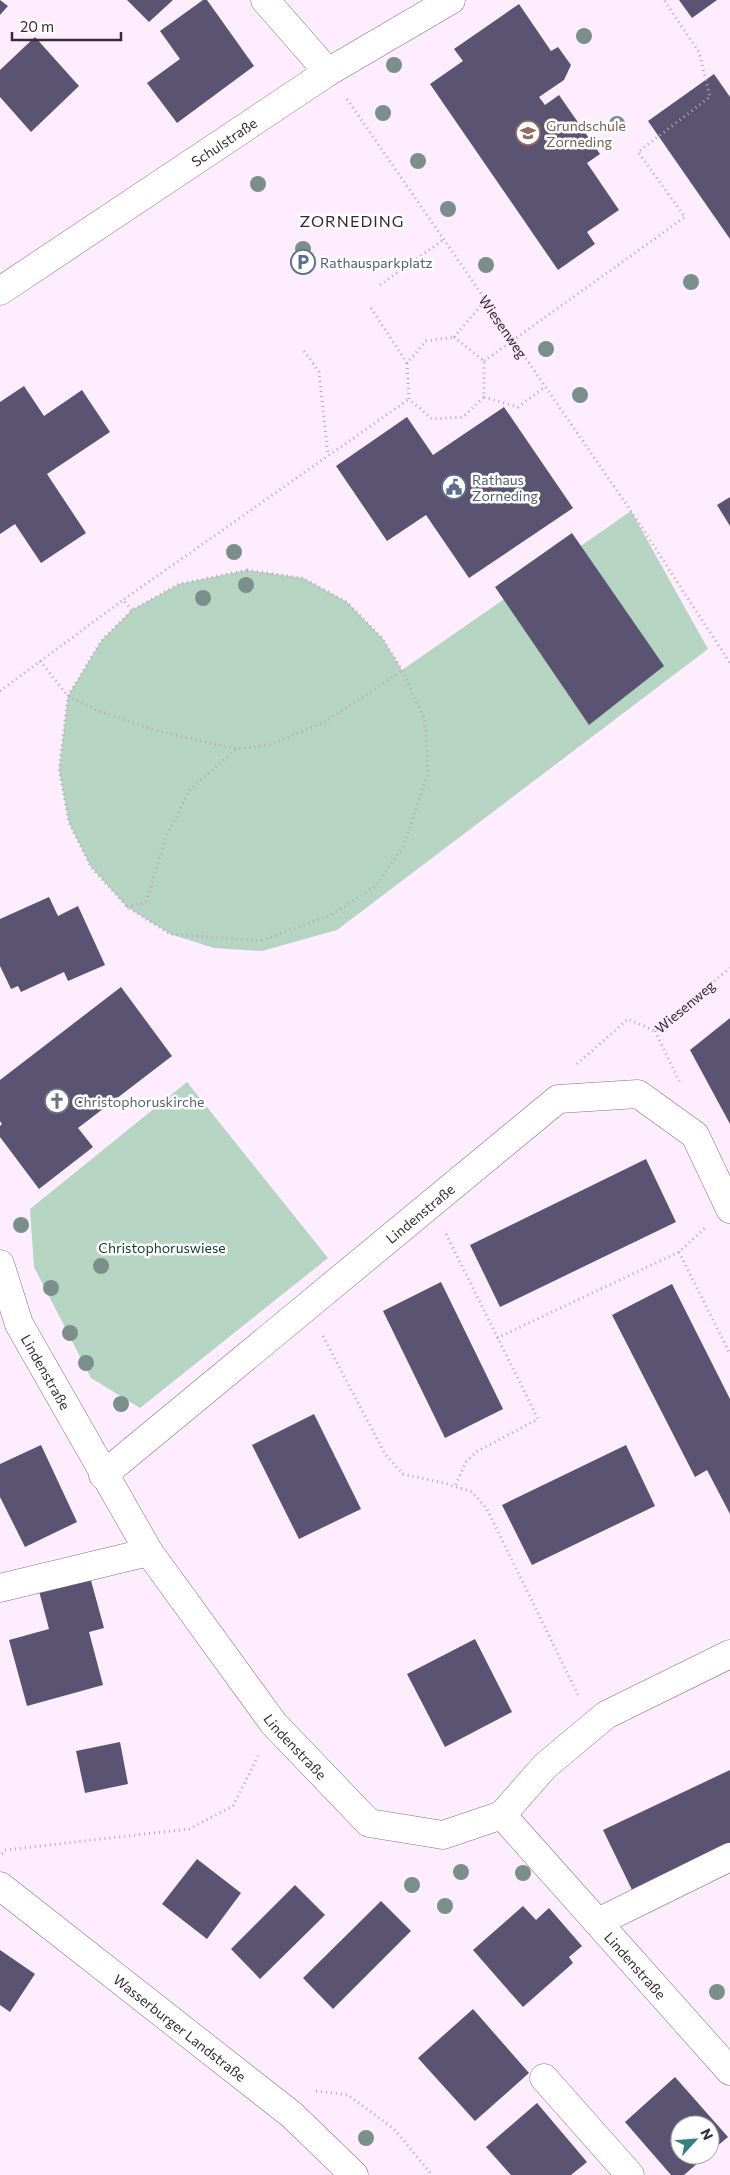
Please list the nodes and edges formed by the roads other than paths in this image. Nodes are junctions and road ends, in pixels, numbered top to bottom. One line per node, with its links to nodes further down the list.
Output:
1 (265, 0): 3 (street)
2 (451, 0): 3 (street, Schulstraße)
3 (328, 72): 4 (street, Schulstraße)
4 (0, 291)
5 (727, 1203): 7 (street, Lindenstraße)
6 (0, 1264): 7 (street, Lindenstraße)
7 (103, 1475): 8 (street, Lindenstraße)
8 (149, 1552): 9 (street); 11 (street, Lindenstraße)
9 (0, 1588)
10 (730, 1654): 11 (street)
11 (502, 1815): 14 (street, Lindenstraße)
12 (730, 1857): 14 (street)
13 (0, 1886): 17 (street, Wasserburger Landstraße)
14 (598, 1922): 15 (street, Lindenstraße)
15 (730, 2071)
16 (544, 2078): 18 (street)
17 (354, 2175)
18 (630, 2175)

